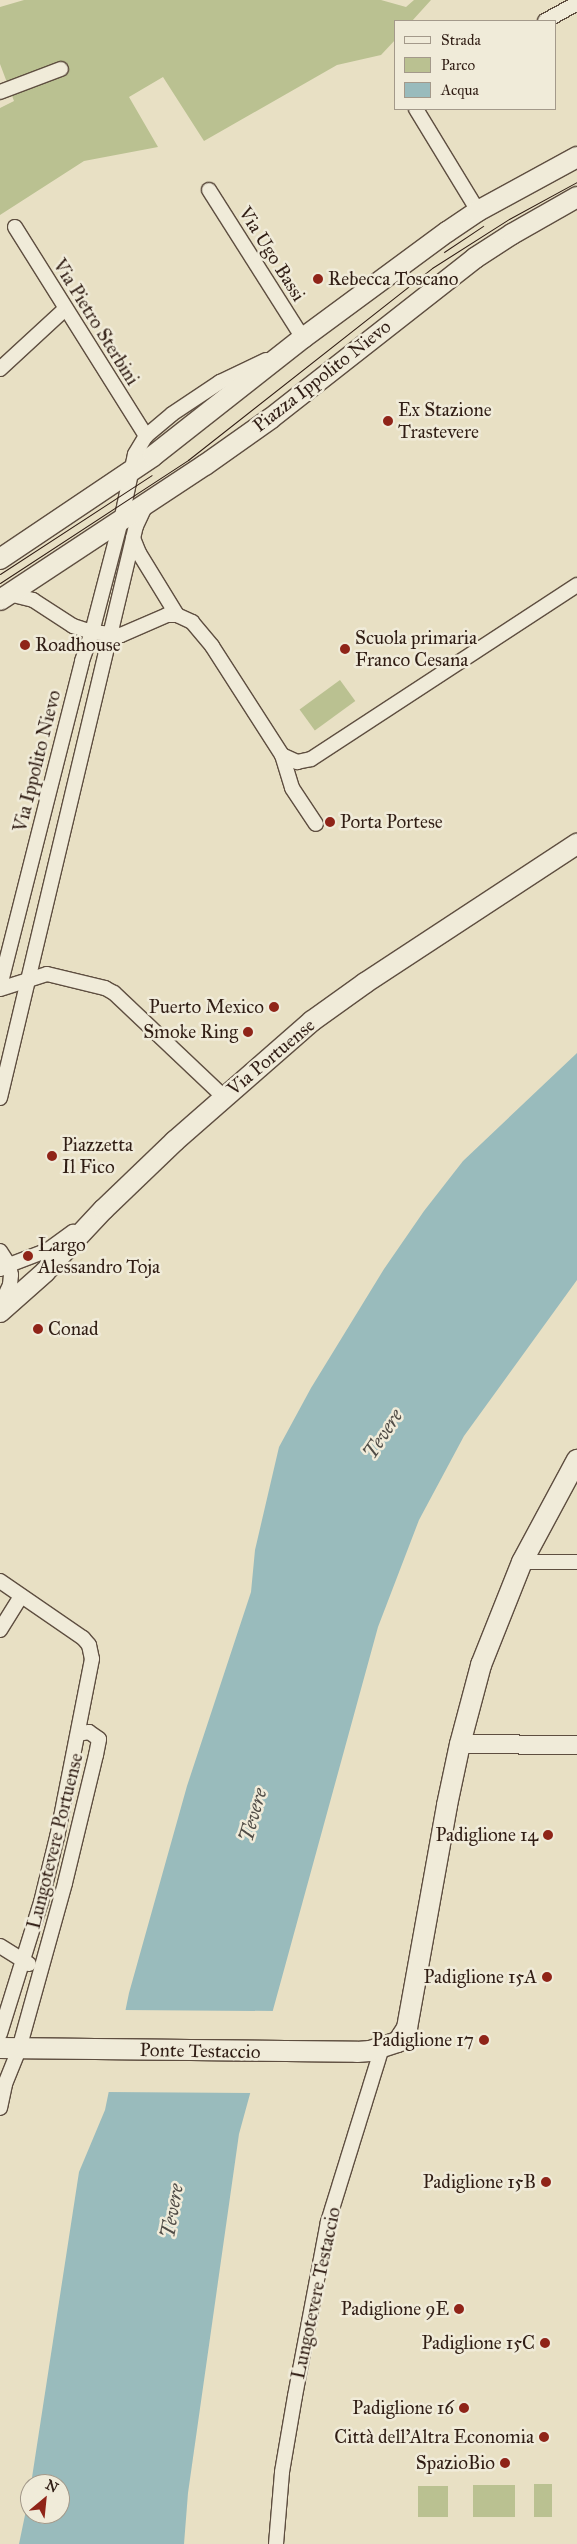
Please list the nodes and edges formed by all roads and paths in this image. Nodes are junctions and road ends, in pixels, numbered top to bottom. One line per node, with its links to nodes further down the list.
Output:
1 (577, 3): 2 (street)
2 (547, 20)
3 (61, 69): 4 (street)
4 (0, 92)
5 (417, 110): 9 (street)
6 (577, 156): 9 (main road)
7 (209, 190): 12 (street, Via Ugo Bassi)
8 (577, 198): 16 (main road, Piazza Ippolito Nievo)
9 (478, 210): 12 (main road)
10 (15, 227): 11 (street, Via Pietro Sterbini)
11 (65, 309): 13 (street); 14 (street, Via Pietro Sterbini)
12 (295, 344): 14 (street); 15 (main road)
13 (0, 369)
14 (146, 436): 15 (street)
15 (131, 472): 17 (street); 19 (main road)
16 (146, 504): 17 (main road, Piazza Ippolito Nievo); 18 (street)
17 (121, 521): 21 (main road, Piazza Ippolito Nievo); 23 (street)
18 (133, 538): 22 (street); 24 (street)
19 (0, 559)
20 (577, 585): 25 (street)
21 (5, 597): 23 (street)
22 (177, 615): 24 (street); 25 (street)
23 (92, 632): 24 (street); 29 (street, Via Ippolito Nievo)
24 (111, 635): 28 (street)
25 (282, 755): 26 (street)
26 (316, 824)
27 (577, 844): 30 (main road, Via Portuense)
28 (28, 980): 29 (street, Via Ippolito Nievo); 30 (street, Via Ippolito Nievo); 31 (street)
29 (0, 988)
30 (224, 1097): 32 (main road, Via Portuense)
31 (0, 1098)
32 (104, 1209): 34 (street); 36 (main road, Via Portuense)
33 (0, 1251): 34 (street)
34 (4, 1267): 35 (street)
35 (0, 1306)
36 (0, 1312)
37 (577, 1460): 38 (main road)
38 (522, 1562): 39 (street); 44 (main road)
39 (577, 1562)
40 (0, 1582): 41 (street)
41 (21, 1596): 42 (street); 43 (street)
42 (0, 1630)
43 (78, 1734): 47 (street, Lungotevere Portuense); 48 (street, Lungotevere Portuense)
44 (460, 1744): 45 (street); 50 (main road)
45 (577, 1745)
46 (0, 1946): 47 (street)
47 (21, 1961): 48 (street); 49 (street, Lungotevere Portuense)
48 (41, 1968): 51 (street, Lungotevere Portuense)
49 (0, 2034)
50 (382, 2048): 51 (main road, Ponte Testaccio); 53 (street, Lungotevere Testaccio)
51 (10, 2049): 52 (street, Lungotevere Portuense)
52 (0, 2108)
53 (276, 2544)

